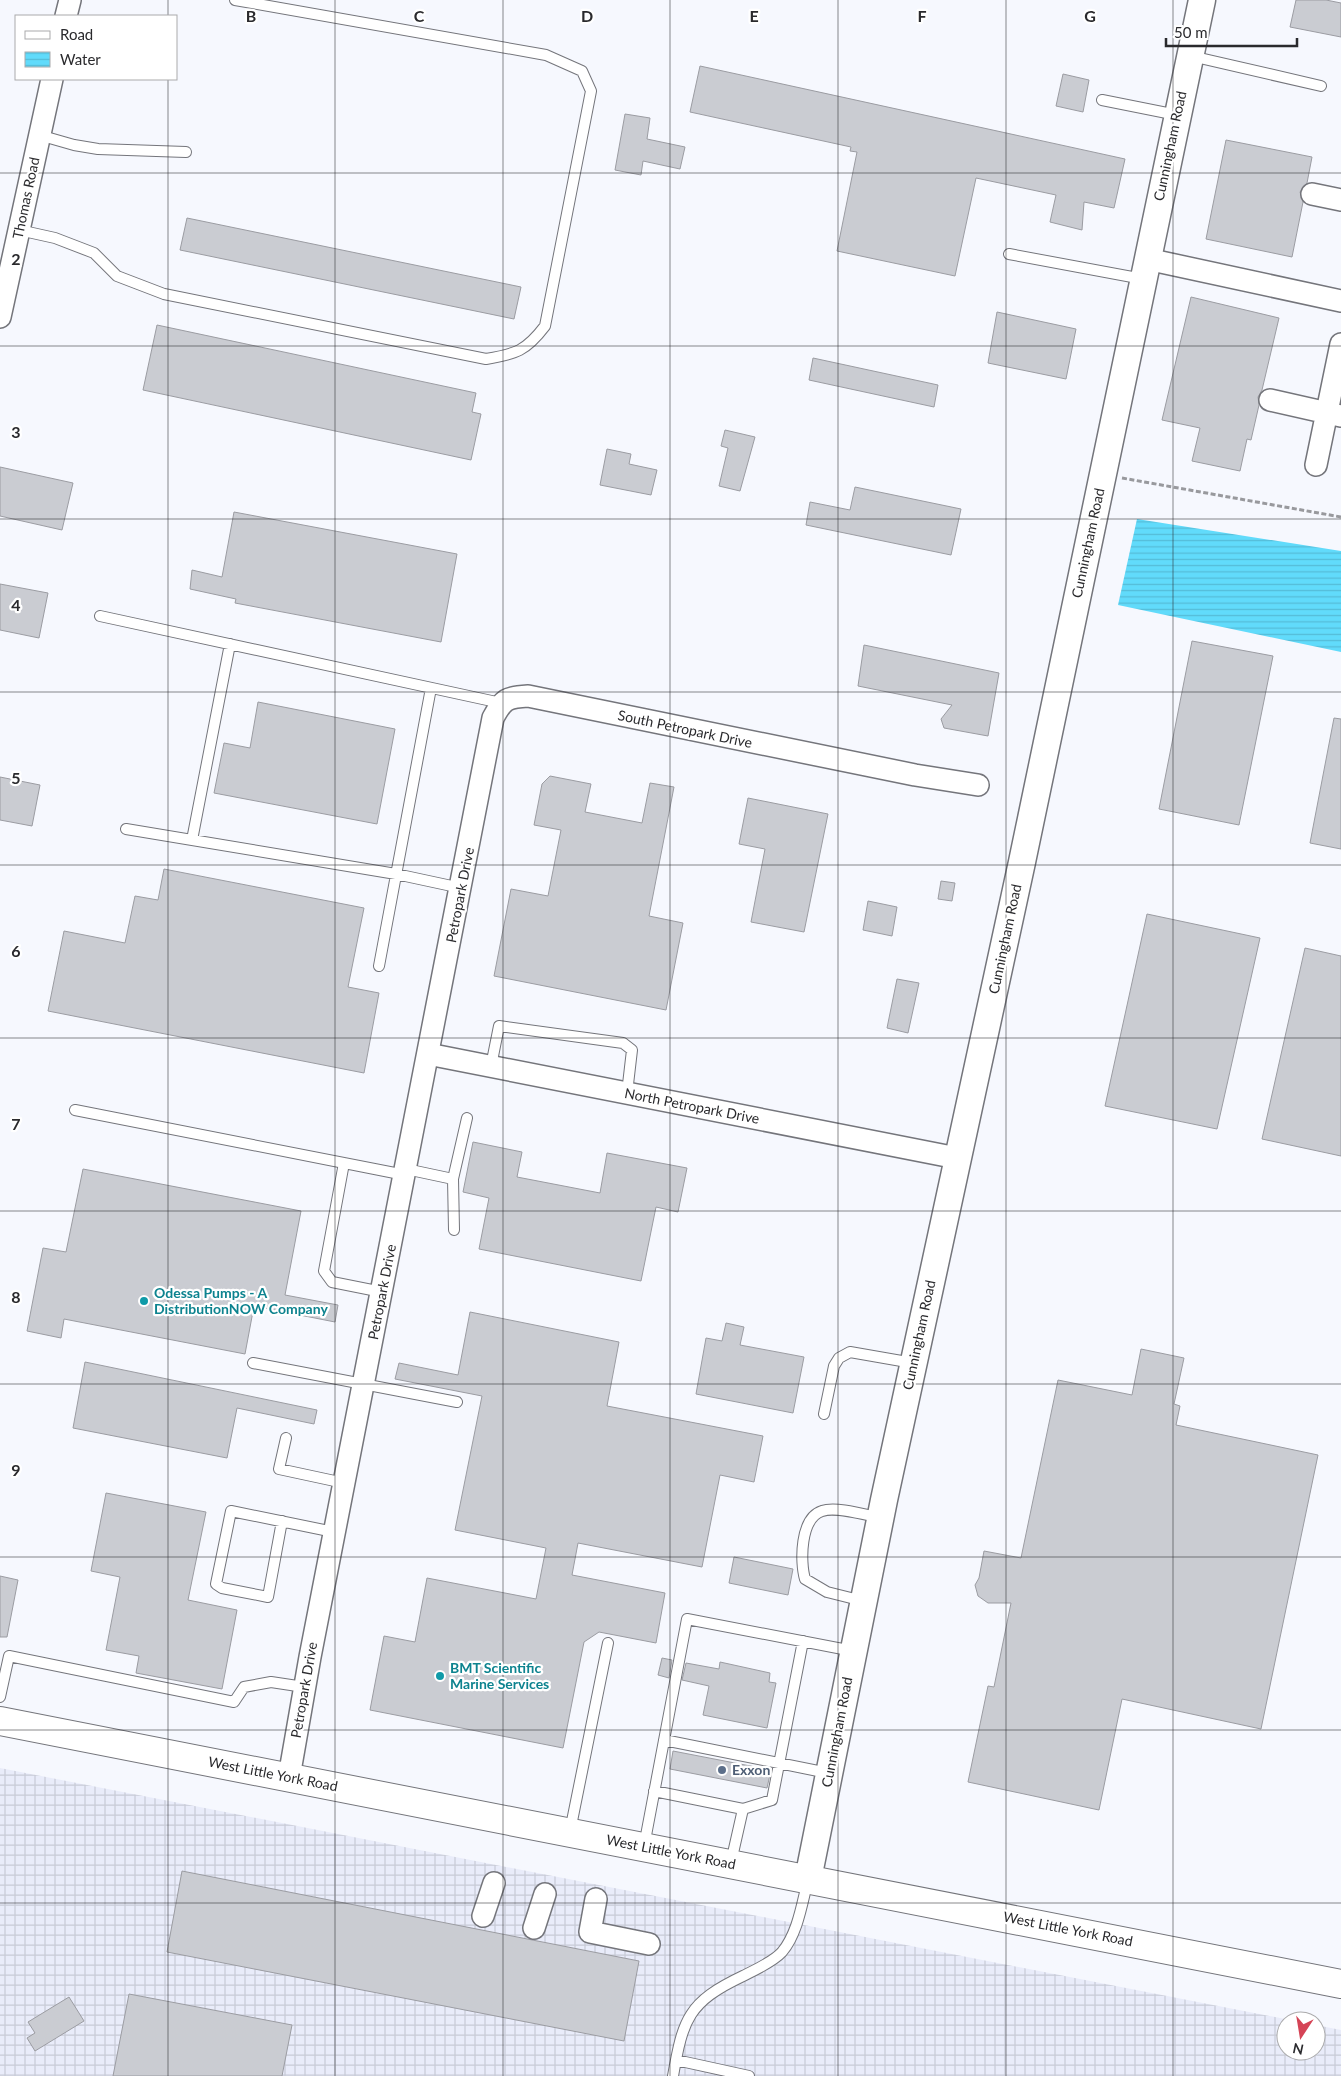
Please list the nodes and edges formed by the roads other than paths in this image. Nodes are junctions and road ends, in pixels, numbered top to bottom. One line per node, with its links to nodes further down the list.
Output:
1 (70, 0): 4 (street)
2 (234, 0): 14 (lane)
3 (1202, 0): 5 (street, Cunningham Road)
4 (66, 15)
5 (1190, 56): 7 (lane); 9 (street, Cunningham Road)
6 (52, 80): 10 (street, Thomas Road)
7 (1321, 86)
8 (1102, 100): 9 (lane)
9 (1177, 115): 16 (street, Cunningham Road)
10 (39, 135): 11 (lane); 14 (street, Thomas Road)
11 (186, 152)
12 (1312, 194): 13 (street)
13 (1341, 200)
14 (19, 230): 18 (street, Thomas Road)
15 (1009, 254): 16 (lane)
16 (1145, 269): 17 (street); 38 (street, Cunningham Road)
17 (1341, 301)
18 (0, 317)
19 (1341, 344): 21 (street)
20 (1270, 400): 21 (street)
21 (1334, 414): 22 (street)
22 (1316, 465)
23 (100, 616): 24 (lane)
24 (230, 644): 25 (lane); 29 (lane)
25 (430, 688): 26 (lane); 30 (lane)
26 (501, 703): 27 (street, South Petropark Drive); 31 (street, Petropark Drive)
27 (978, 785)
28 (126, 829): 29 (lane)
29 (192, 840): 30 (lane)
30 (396, 874): 31 (lane); 32 (lane)
31 (461, 888): 33 (street, Petropark Drive)
32 (379, 966)
33 (428, 1054): 34 (street, North Petropark Drive); 40 (street, Petropark Drive)
34 (490, 1066): 35 (street, North Petropark Drive); 35 (lane)
35 (626, 1093): 38 (street, North Petropark Drive)
36 (75, 1110): 39 (lane)
37 (467, 1118): 41 (lane)
38 (956, 1158): 45 (street, Cunningham Road)
39 (344, 1163): 40 (lane); 43 (lane)
40 (405, 1172): 41 (lane); 43 (street, Petropark Drive)
41 (453, 1179): 42 (lane)
42 (454, 1230)
43 (382, 1292): 46 (street, Petropark Drive)
44 (253, 1363): 46 (lane)
45 (913, 1363): 48 (lane); 51 (street, Cunningham Road)
46 (363, 1384): 47 (lane); 50 (street, Petropark Drive)
47 (457, 1402)
48 (824, 1414)
49 (286, 1438): 50 (lane)
50 (344, 1483): 53 (street, Petropark Drive)
51 (880, 1518): 54 (street, Cunningham Road); 54 (lane)
52 (282, 1521): 52 (lane); 53 (lane)
53 (334, 1532): 58 (street, Petropark Drive)
54 (864, 1601): 57 (street, Cunningham Road)
55 (804, 1642): 57 (lane); 61 (lane); 62 (lane)
56 (608, 1643): 67 (lane)
57 (854, 1652): 63 (street, Cunningham Road)
58 (304, 1687): 59 (lane); 64 (street, Petropark Drive)
59 (0, 1697)
60 (0, 1721): 64 (main road, West Little York Road)
61 (664, 1740): 62 (lane); 65 (lane)
62 (780, 1764): 63 (lane); 66 (lane)
63 (829, 1774): 70 (street, Cunningham Road)
64 (289, 1777): 67 (main road, West Little York Road)
65 (654, 1791): 66 (lane); 68 (lane)
66 (743, 1809): 69 (lane)
67 (570, 1832): 68 (main road, West Little York Road)
68 (644, 1846): 69 (main road, West Little York Road)
69 (730, 1863): 70 (main road, West Little York Road)
70 (808, 1879): 77 (main road, West Little York Road); 78 (lane)
71 (494, 1884): 74 (street)
72 (545, 1894): 75 (street)
73 (596, 1899): 76 (street)
74 (483, 1916)
75 (534, 1928)
76 (649, 1944)
77 (1341, 1984)
78 (676, 2060): 79 (lane); 80 (lane)
79 (673, 2076)
80 (749, 2076)

